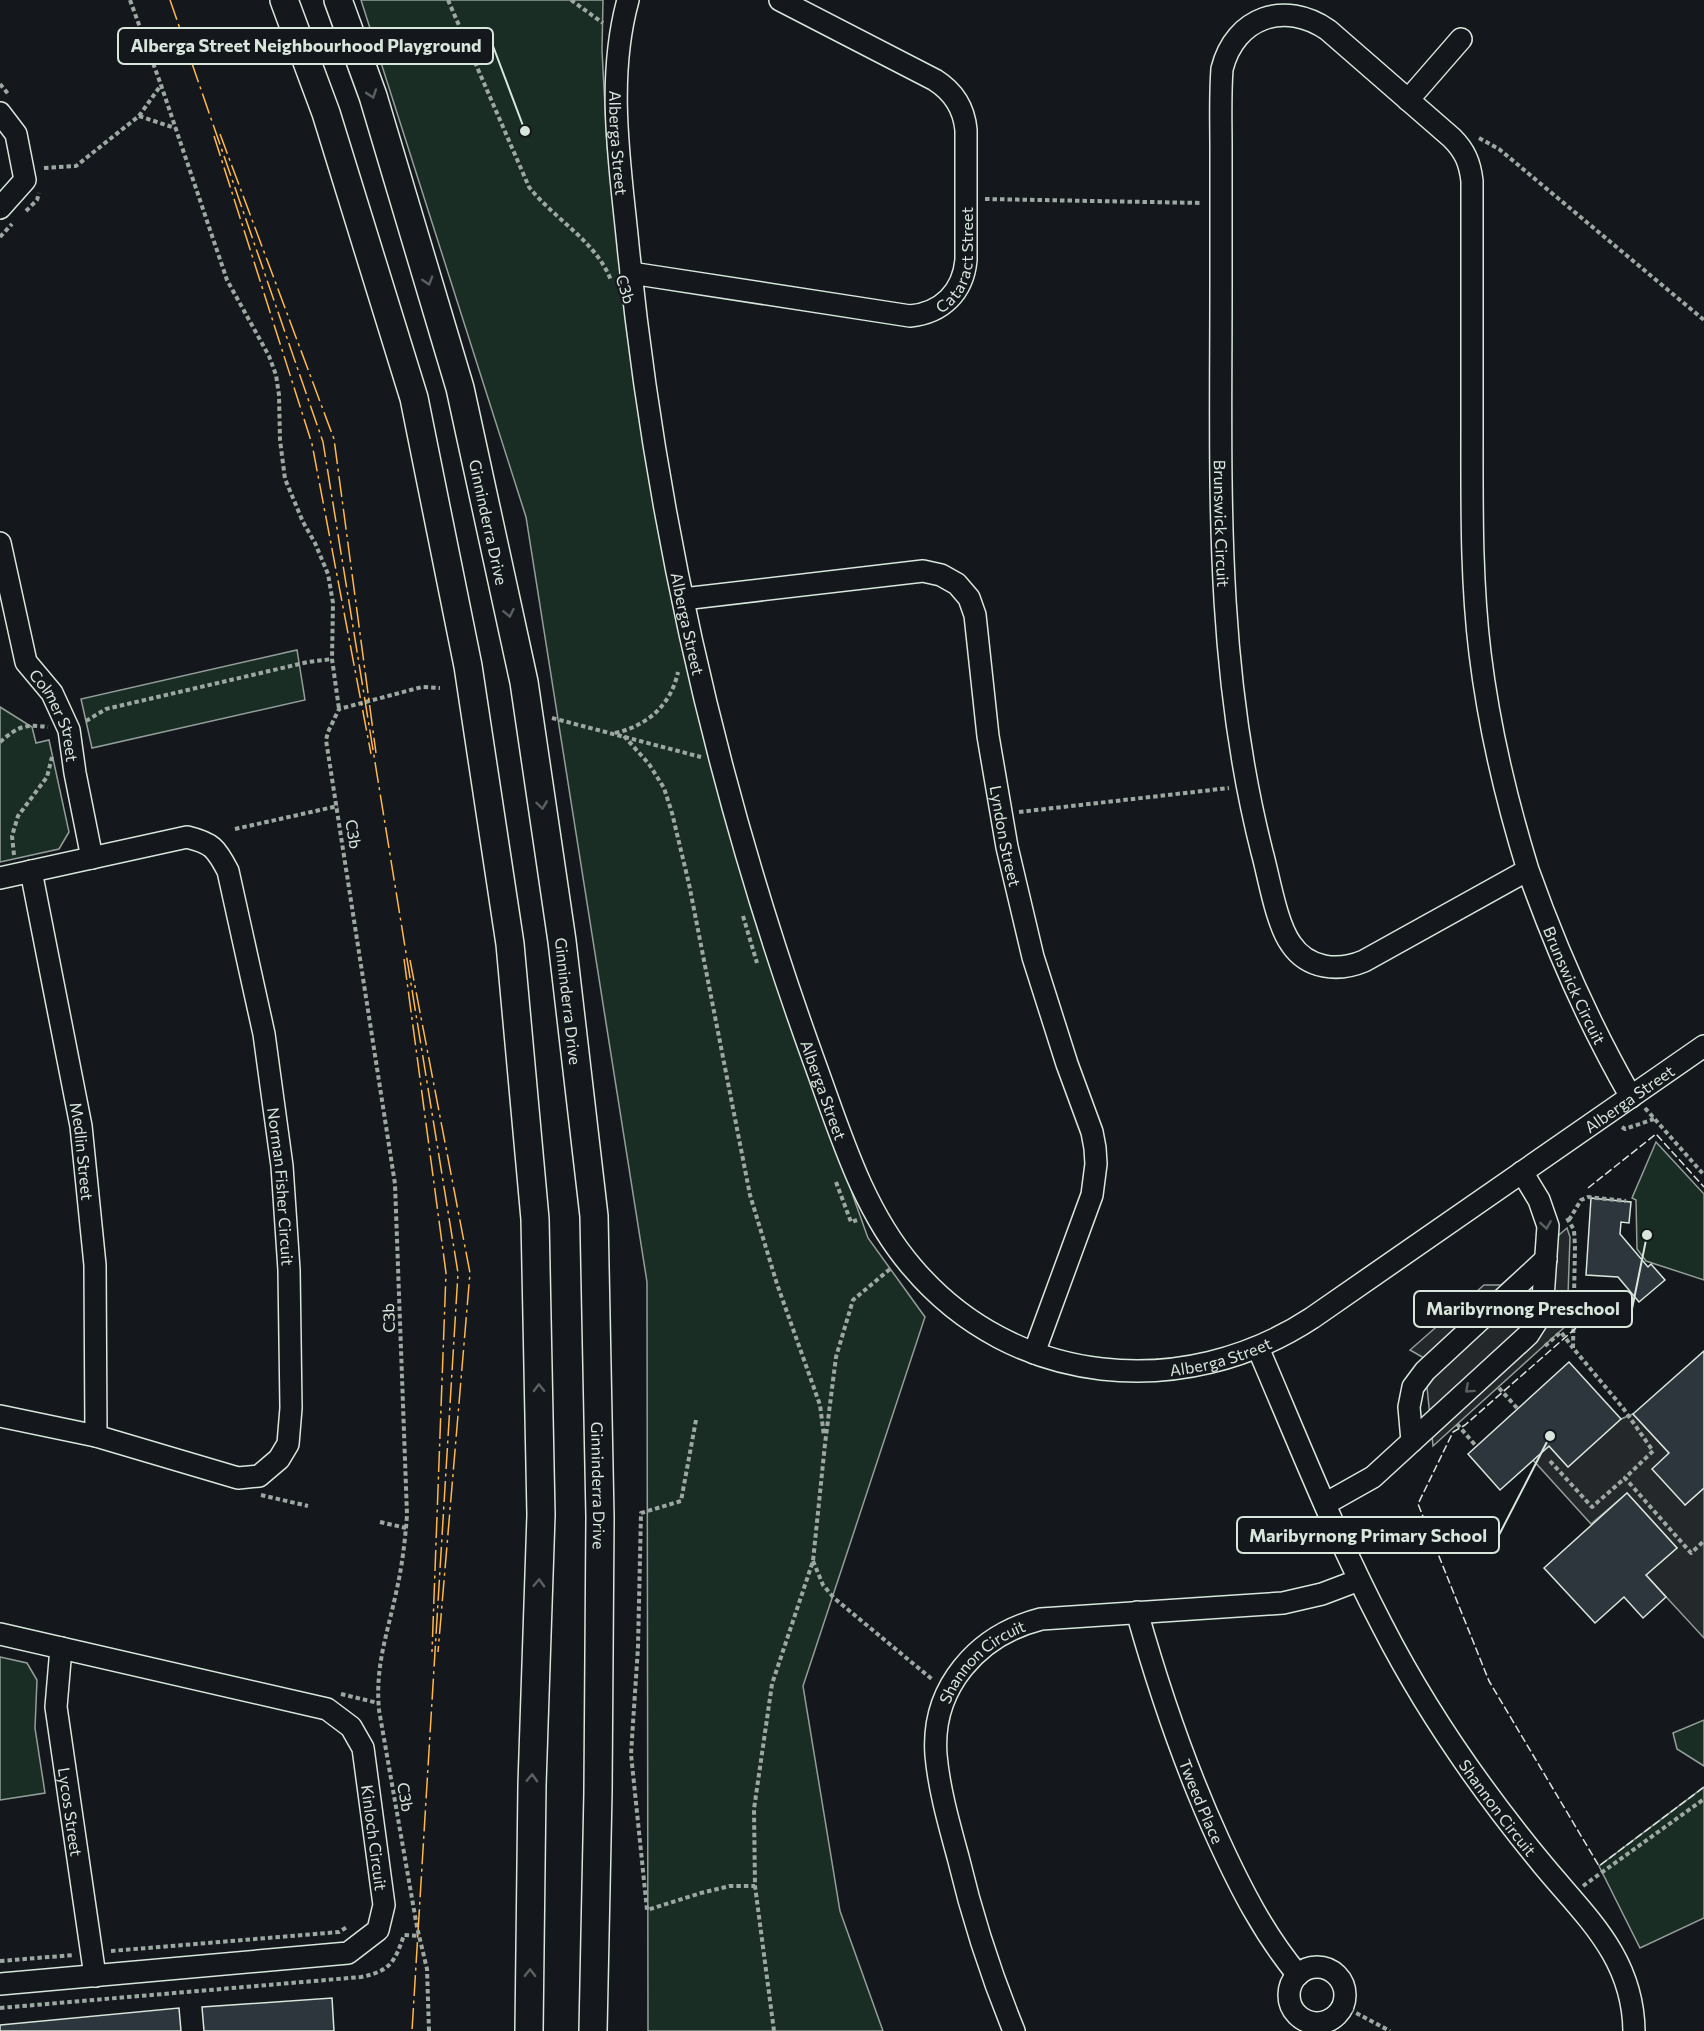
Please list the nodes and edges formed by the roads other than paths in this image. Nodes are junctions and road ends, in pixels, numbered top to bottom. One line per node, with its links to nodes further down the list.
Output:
1 (284, 0): 33 (main road, one-way to 1)
2 (338, 0): 34 (main road, Ginninderra Drive, one-way to 34)
3 (628, 0): 9 (street, Alberga Street)
4 (780, 0): 9 (street, Cataract Street)
5 (1461, 39): 6 (street)
6 (1408, 99): 13 (street, Brunswick Circuit); 13 (street, Brunswick Circuit)
7 (0, 113): 8 (street)
8 (0, 208)
9 (621, 278): 11 (street, Alberga Street)
10 (0, 543): 12 (street, Colmer Street)
11 (683, 599): 21 (street, Alberga Street); 21 (street, Lyndon Street)
12 (92, 858): 14 (street, Norman Fisher Circuit); 23 (street, Norman Fisher Circuit)
13 (1528, 870): 17 (street, Brunswick Circuit)
14 (30, 871): 15 (street, Norman Fisher Circuit); 23 (street, Medlin Street)
15 (0, 878)
16 (1704, 1047): 17 (street, Alberga Street)
17 (1636, 1101): 18 (street, Alberga Street)
18 (1522, 1172): 19 (street, one-way to 19); 20 (street, Alberga Street)
19 (1546, 1259): 24 (street, one-way to 24); 24 (street)
20 (1258, 1348): 21 (street, Alberga Street); 25 (street, Shannon Circuit)
21 (1034, 1353)
22 (0, 1416): 23 (street, Norman Fisher Circuit)
23 (96, 1436)
24 (1412, 1441): 25 (street)
25 (1325, 1504): 26 (street, Shannon Circuit)
26 (1359, 1580): 27 (street, Shannon Circuit); 36 (street, Shannon Circuit)
27 (1137, 1612): 30 (street, Tweed Place); 35 (street, Shannon Circuit)
28 (0, 1634): 29 (street, Kinloch Circuit)
29 (61, 1648): 31 (street, Lycos Street); 31 (street, Kinloch Circuit)
30 (1298, 1975): 30 (street)
31 (95, 1976): 32 (street)
32 (0, 1984)
33 (529, 2031)
34 (593, 2031)
35 (1014, 2031)
36 (1634, 2031)

